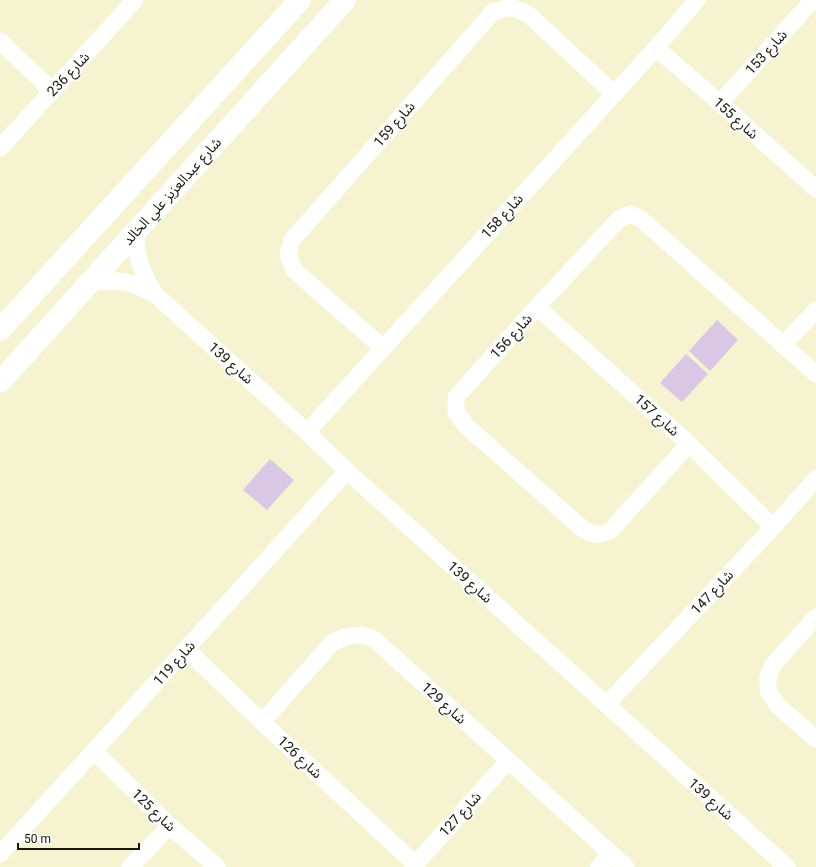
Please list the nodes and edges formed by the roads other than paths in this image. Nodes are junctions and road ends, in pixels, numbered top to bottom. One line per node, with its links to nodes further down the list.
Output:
1 (135, 0): 11 (street, شارع 236)
2 (300, 0): 7 (street)
3 (345, 0): 9 (street, شارع عبدالعزيز علي الخالد)
4 (697, 0): 8 (street, شارع 158)
5 (813, 0): 14 (street, شارع 153)
6 (0, 41): 11 (street)
7 (256, 48): 9 (street); 10 (street)
8 (656, 48): 12 (street, شارع 158); 14 (street, شارع 155)
9 (282, 70): 13 (street, شارع عبدالعزيز علي الخالد)
10 (235, 71): 13 (street); 22 (street)
11 (52, 91): 15 (street, شارع 236)
12 (613, 93): 24 (street, شارع 158); 24 (street, شارع 159)
13 (260, 94): 17 (street, شارع عبدالعزيز علي الخالد)
14 (720, 103): 16 (street, شارع 155)
15 (0, 148)
16 (816, 190)
17 (136, 231): 18 (street, شارع عبدالعزيز علي الخالد); 19 (street, شارع 139)
18 (89, 283): 19 (street, شارع 139); 26 (street, شارع عبدالعزيز علي الخالد)
19 (156, 295): 27 (street, شارع 139)
20 (537, 307): 23 (street, شارع 156); 28 (street, شارع 157); 28 (street, شارع 156)
21 (816, 310): 23 (street)
22 (0, 330)
23 (783, 344): 25 (street, شارع 156)
24 (383, 348): 27 (street, شارع 158)
25 (816, 374)
26 (0, 382)
27 (307, 432): 29 (street, شارع 139)
28 (689, 444): 31 (street, شارع 157)
29 (347, 471): 33 (street, شارع 119); 34 (street, شارع 139)
30 (816, 479): 31 (street, شارع 147)
31 (773, 527): 34 (street, شارع 147)
32 (816, 618): 36 (street)
33 (186, 649): 35 (street, شارع 126); 37 (street, شارع 119)
34 (607, 704): 47 (street, شارع 139)
35 (262, 722): 38 (street, شارع 129); 42 (street, شارع 126)
36 (816, 739)
37 (94, 751): 39 (street, شارع 125); 41 (street, شارع 119)
38 (508, 760): 40 (street, شارع 129); 42 (street, شارع 127)
39 (170, 826): 43 (street); 44 (street, شارع 125)
40 (611, 853): 45 (street); 46 (street, شارع 129)
41 (0, 854)
42 (414, 865)
43 (130, 867)
44 (217, 867)
45 (599, 867)
46 (626, 867)
47 (787, 867)

